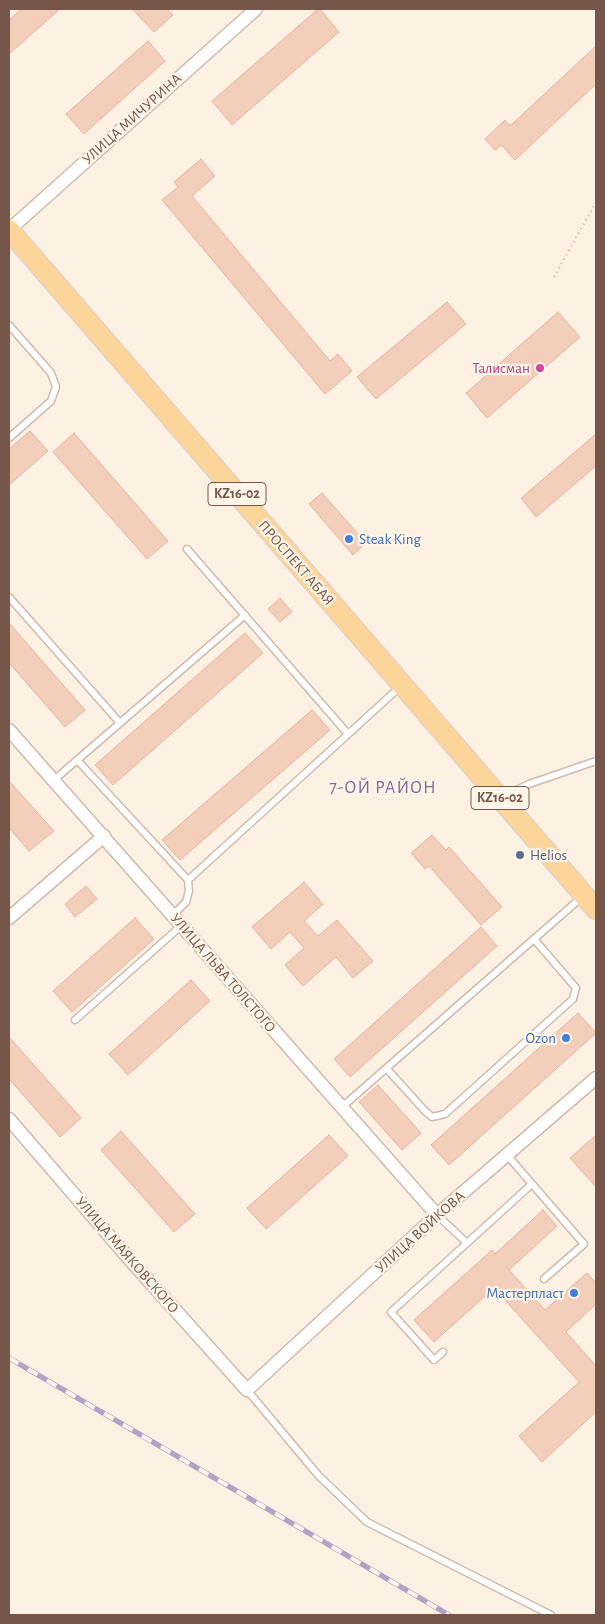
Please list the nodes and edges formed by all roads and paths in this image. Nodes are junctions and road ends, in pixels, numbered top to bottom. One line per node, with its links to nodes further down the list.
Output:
1 (256, 9): 3 (street, УЛИЦА МИЧУРИНА)
2 (596, 202): 4 (path)
3 (9, 230): 10 (main road, ПРОСПЕКТ АБАЯ / KZ16-02)
4 (554, 277)
5 (9, 325): 6 (lane)
6 (9, 438)
7 (187, 548): 9 (lane)
8 (9, 597): 11 (lane)
9 (245, 614): 11 (lane); 13 (lane)
10 (402, 685): 13 (lane); 17 (main road, ПРОСПЕКТ АБАЯ / KZ16-02)
11 (120, 723): 14 (lane)
12 (9, 730): 16 (street, УЛИЦА ЛЬВА ТОЛСТОГО)
13 (348, 734): 19 (lane)
14 (78, 760): 16 (lane); 19 (lane)
15 (596, 761): 17 (lane)
16 (54, 780): 18 (street, УЛИЦА ЛЬВА ТОЛСТОГО)
17 (500, 798): 20 (main road, ПРОСПЕКТ АБАЯ / KZ16-02)
18 (104, 836): 21 (street, УЛИЦА ЛЬВА ТОЛСТОГО); 22 (street)
19 (188, 880): 21 (lane)
20 (590, 902): 24 (lane)
21 (172, 916): 23 (street, УЛИЦА ЛЬВА ТОЛСТОГО)
22 (9, 918)
23 (181, 926): 25 (lane); 28 (street, УЛИЦА ЛЬВА ТОЛСТОГО)
24 (534, 939): 26 (lane); 26 (lane)
25 (75, 1020)
26 (387, 1069): 28 (lane)
27 (596, 1078): 30 (street, УЛИЦА ВОЙКОВА)
28 (342, 1107): 32 (street, УЛИЦА ЛЬВА ТОЛСТОГО)
29 (9, 1120): 36 (street, УЛИЦА МАЯКОВСКОГО)
30 (507, 1155): 31 (lane); 32 (street, УЛИЦА ВОЙКОВА)
31 (532, 1184): 33 (lane); 34 (lane)
32 (437, 1215): 33 (lane); 36 (street, УЛИЦА ВОЙКОВА)
33 (467, 1243): 35 (lane)
34 (544, 1279)
35 (443, 1352)
36 (247, 1390): 37 (lane)
37 (551, 1615)

